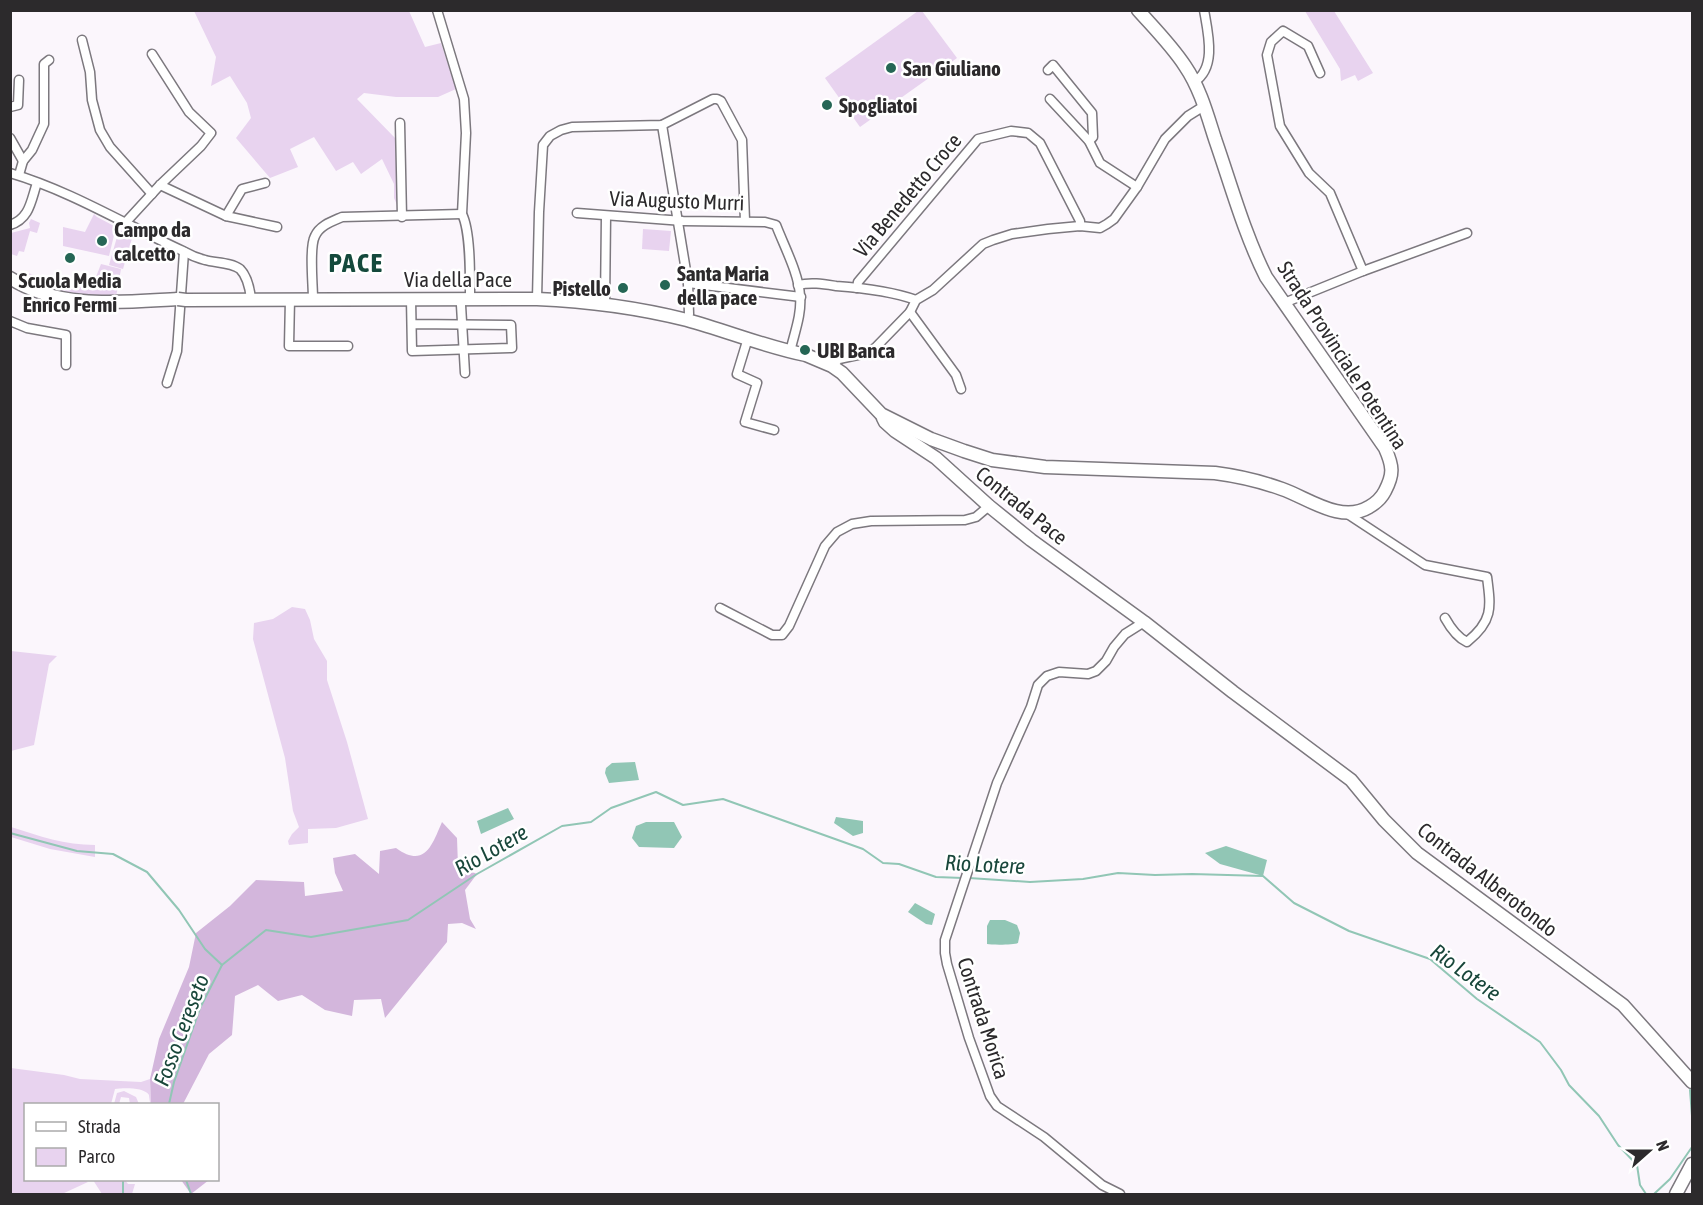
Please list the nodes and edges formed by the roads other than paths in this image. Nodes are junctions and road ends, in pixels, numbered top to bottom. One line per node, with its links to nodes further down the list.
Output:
1 (437, 10): 26 (street)
2 (1138, 10): 10 (main road, Strada Provinciale Potentina)
3 (1204, 10): 10 (street)
4 (82, 40): 24 (street)
5 (152, 54): 22 (street)
6 (49, 60): 18 (street)
7 (1048, 70): 17 (street)
8 (1320, 73): 38 (street)
9 (19, 80): 12 (street)
10 (1194, 82): 13 (main road, Strada Provinciale Potentina)
11 (1050, 99): 17 (street)
12 (10, 106)
13 (1204, 106): 23 (street); 51 (main road, Strada Provinciale Potentina)
14 (400, 123): 28 (street)
15 (662, 125): 30 (street); 31 (street); 48 (street)
16 (10, 138): 18 (street)
17 (1089, 141): 23 (street)
18 (23, 161): 19 (street)
19 (15, 174): 20 (street)
20 (37, 183): 32 (street); 33 (street)
21 (265, 183): 27 (street)
22 (160, 185): 24 (street); 27 (street)
23 (1137, 187): 34 (street)
24 (152, 194): 32 (street)
25 (577, 213): 29 (street, Via Augusto Murri)
26 (462, 214): 28 (street); 50 (street)
27 (226, 216): 35 (street)
28 (402, 216): 47 (street)
29 (606, 216): 30 (street, Via Augusto Murri); 52 (street)
30 (678, 220): 31 (street, Via Augusto Murri); 40 (street)
31 (745, 221): 41 (street, Via Augusto Murri)
32 (126, 222): 37 (street)
33 (10, 225)
34 (1080, 226): 42 (street, Via Benedetto Croce); 49 (street)
35 (277, 227)
36 (1467, 233): 38 (street)
37 (184, 252): 45 (street); 65 (street)
38 (1363, 271): 51 (street)
39 (10, 278): 45 (main road, Via della Pace)
40 (688, 284): 43 (street); 54 (street)
41 (798, 285): 42 (street); 43 (street)
42 (856, 288): 49 (street)
43 (801, 297): 61 (street)
44 (411, 298): 47 (main road, Via della Pace); 50 (main road, Via della Pace); 56 (street)
45 (251, 299): 46 (main road, Via della Pace)
46 (290, 299): 47 (main road, Via della Pace); 59 (street)
47 (313, 299)
48 (537, 299): 50 (main road, Via della Pace); 52 (main road, Via della Pace)
49 (916, 300): 53 (street)
50 (465, 302): 57 (street)
51 (1284, 303): 70 (main road, Strada Provinciale Potentina)
52 (604, 305): 54 (main road, Via della Pace)
53 (910, 312): 63 (street); 66 (street)
54 (687, 320): 58 (main road, Via della Pace)
55 (10, 321): 62 (street)
56 (412, 324): 57 (street); 60 (street)
57 (462, 324): 60 (street); 60 (street)
58 (748, 338): 61 (main road, Via della Pace); 68 (street)
59 (348, 346)
60 (463, 349): 64 (street)
61 (790, 352): 63 (main road, Via della Pace)
62 (66, 365)
63 (832, 366): 67 (main road, Via della Pace)
64 (465, 373)
65 (167, 383)
66 (961, 389)
67 (881, 414): 69 (main road, Contrada Pace); 70 (main road)
68 (774, 430)
69 (989, 506): 71 (street); 73 (main road, Contrada Pace)
70 (1346, 513): 72 (street)
71 (720, 608)
72 (1445, 618)
73 (1144, 622): 74 (main road, Contrada Alberotondo); 76 (street, Contrada Morica)
74 (1689, 1079)
75 (1692, 1164): 77 (main road)
76 (1120, 1194)
77 (1676, 1194)

